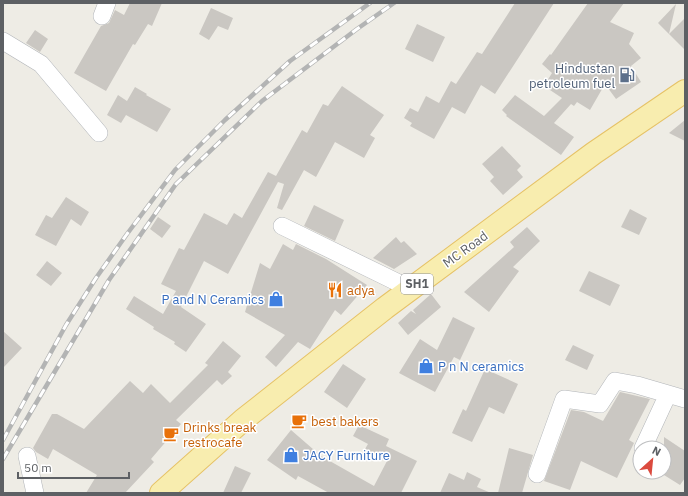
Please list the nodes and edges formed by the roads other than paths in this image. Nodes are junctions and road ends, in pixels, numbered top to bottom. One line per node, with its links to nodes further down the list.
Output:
1 (3, 41): 3 (street)
2 (685, 91): 5 (main road, MC Road / SH1)
3 (99, 133)
4 (282, 226): 5 (street)
5 (411, 289): 12 (main road, MC Road / SH1)
6 (668, 394): 7 (street); 8 (street); 10 (street)
7 (685, 399)
8 (647, 440)
9 (27, 456): 11 (street)
10 (537, 474)
11 (35, 493)
12 (161, 493)

